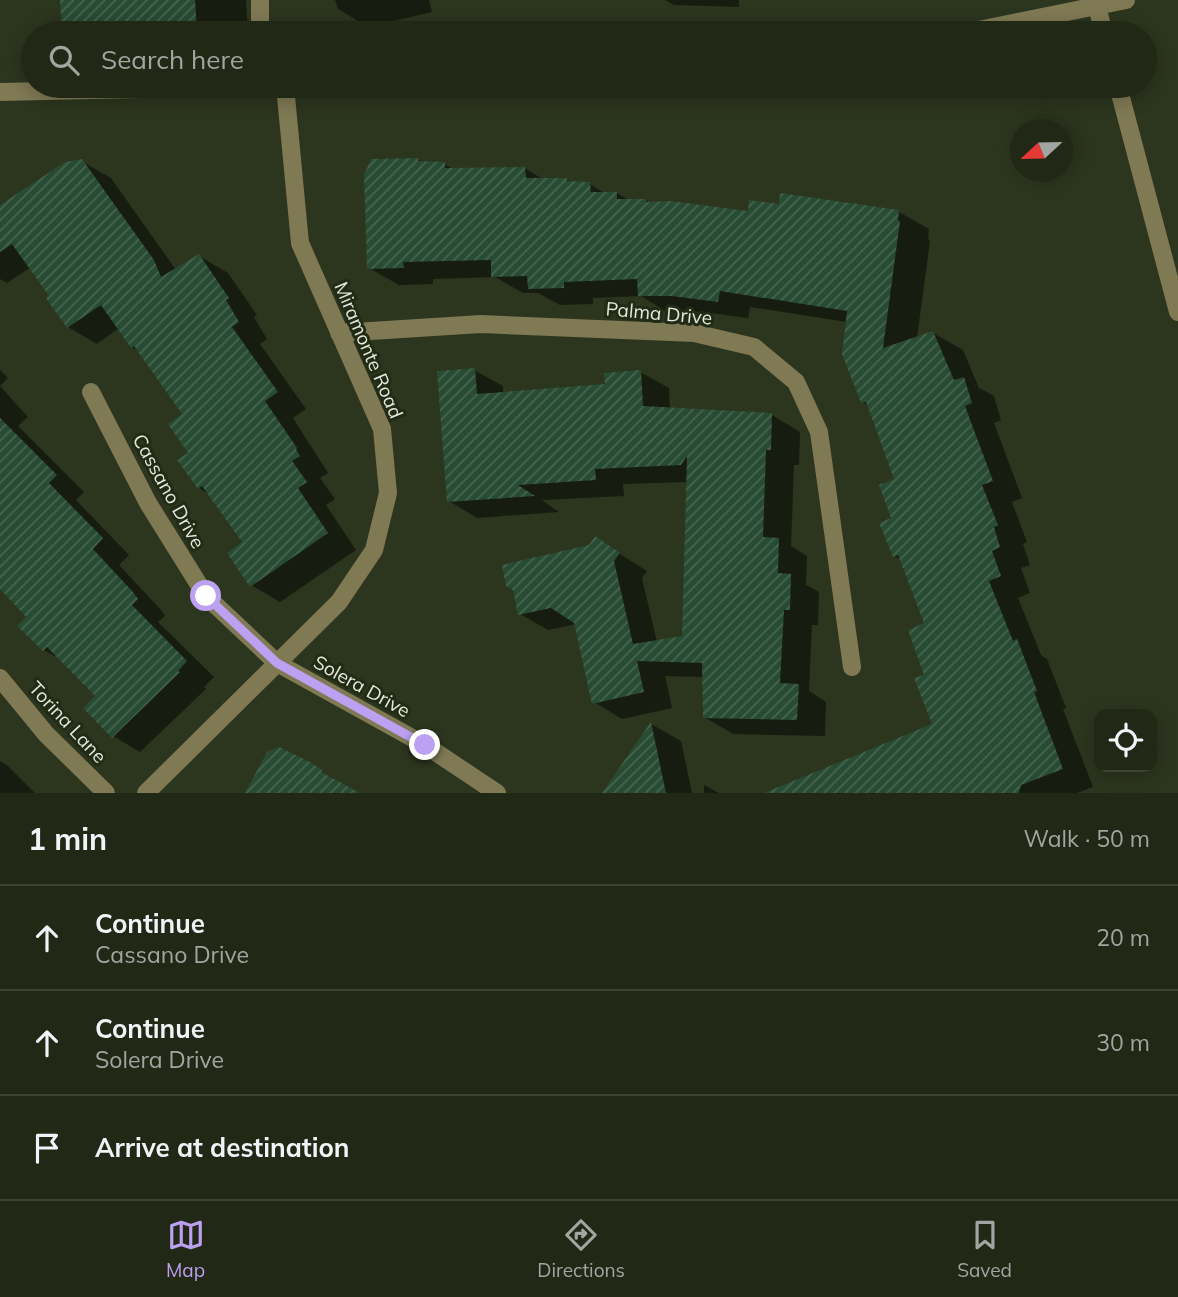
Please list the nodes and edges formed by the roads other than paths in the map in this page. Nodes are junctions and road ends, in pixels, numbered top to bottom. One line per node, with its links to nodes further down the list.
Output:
1 (260, 0): 4 (street)
2 (1126, 0): 3 (street)
3 (1097, 8): 5 (street); 6 (street)
4 (260, 21)
5 (1028, 21)
6 (1101, 21)
7 (0, 92): 8 (street)
8 (21, 92)
9 (286, 98): 13 (street, Miramonte Road)
10 (1122, 98): 11 (street)
11 (1172, 268): 12 (street)
12 (1178, 312)
13 (339, 332): 15 (street, Miramonte Road); 16 (street, Palma Drive)
14 (91, 392): 15 (street, Cassano Drive)
15 (277, 663): 19 (street, Miramonte Road); 20 (street, Solera Drive)
16 (852, 667)
17 (0, 678): 18 (street, Torina Lane)
18 (106, 793)
19 (146, 793)
20 (497, 793)

